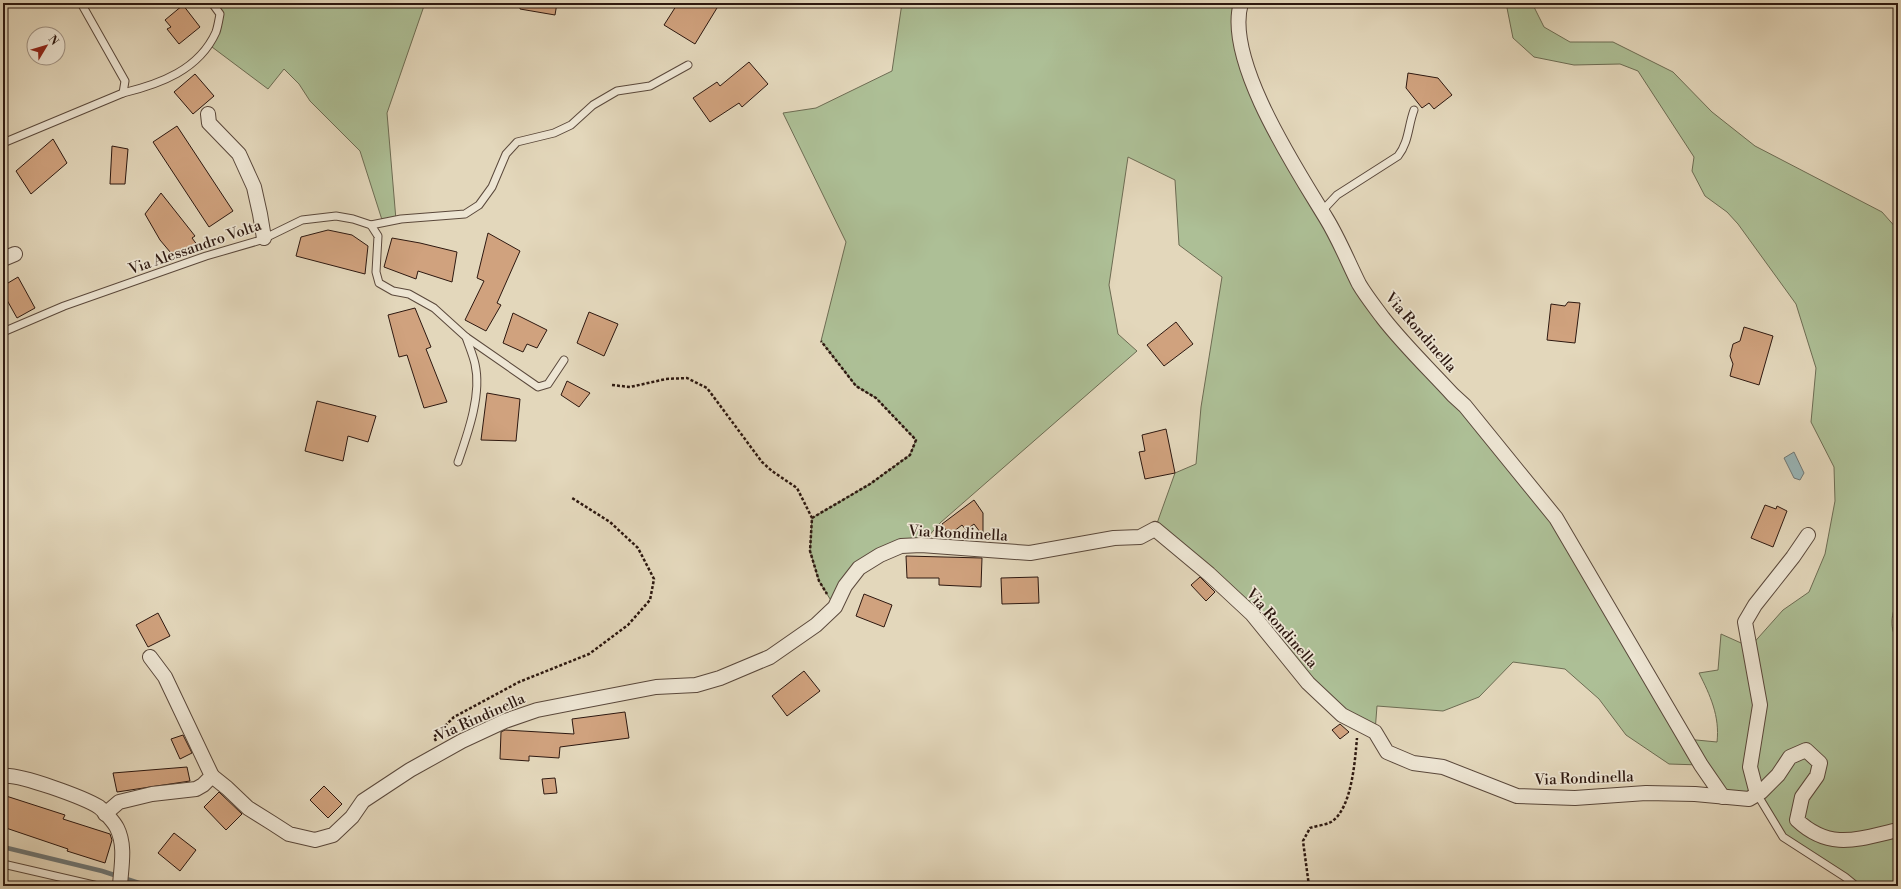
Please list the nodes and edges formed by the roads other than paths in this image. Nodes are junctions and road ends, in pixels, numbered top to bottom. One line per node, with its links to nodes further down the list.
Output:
1 (81, 3): 5 (lane)
2 (212, 3): 5 (lane)
3 (1241, 3): 9 (street, Via Rondinella)
4 (688, 65): 10 (lane)
5 (123, 93): 8 (lane)
6 (1414, 110): 9 (lane)
7 (208, 114): 11 (street)
8 (3, 143)
9 (1322, 211): 22 (street, Via Rondinella)
10 (371, 225): 11 (lane, Via Alessandro Volta); 13 (lane)
11 (264, 238): 12 (lane, Via Alessandro Volta)
12 (3, 332)
13 (466, 337): 14 (lane); 15 (lane)
14 (564, 360)
15 (458, 462)
16 (1808, 535): 21 (street)
17 (835, 607): 20 (street, Via Rindinella); 22 (street, Via Rondinella)
18 (150, 657): 20 (street)
19 (3, 776): 23 (street)
20 (212, 776): 23 (street)
21 (1757, 794): 22 (street, Via Rondinella); 24 (street, Via Rondinella); 29 (lane)
22 (1723, 797)
23 (105, 814): 28 (street)
24 (1898, 830)
25 (3, 864): 26 (lane)
26 (71, 882): 27 (lane)
27 (98, 886)
28 (120, 886)
29 (1856, 886)

